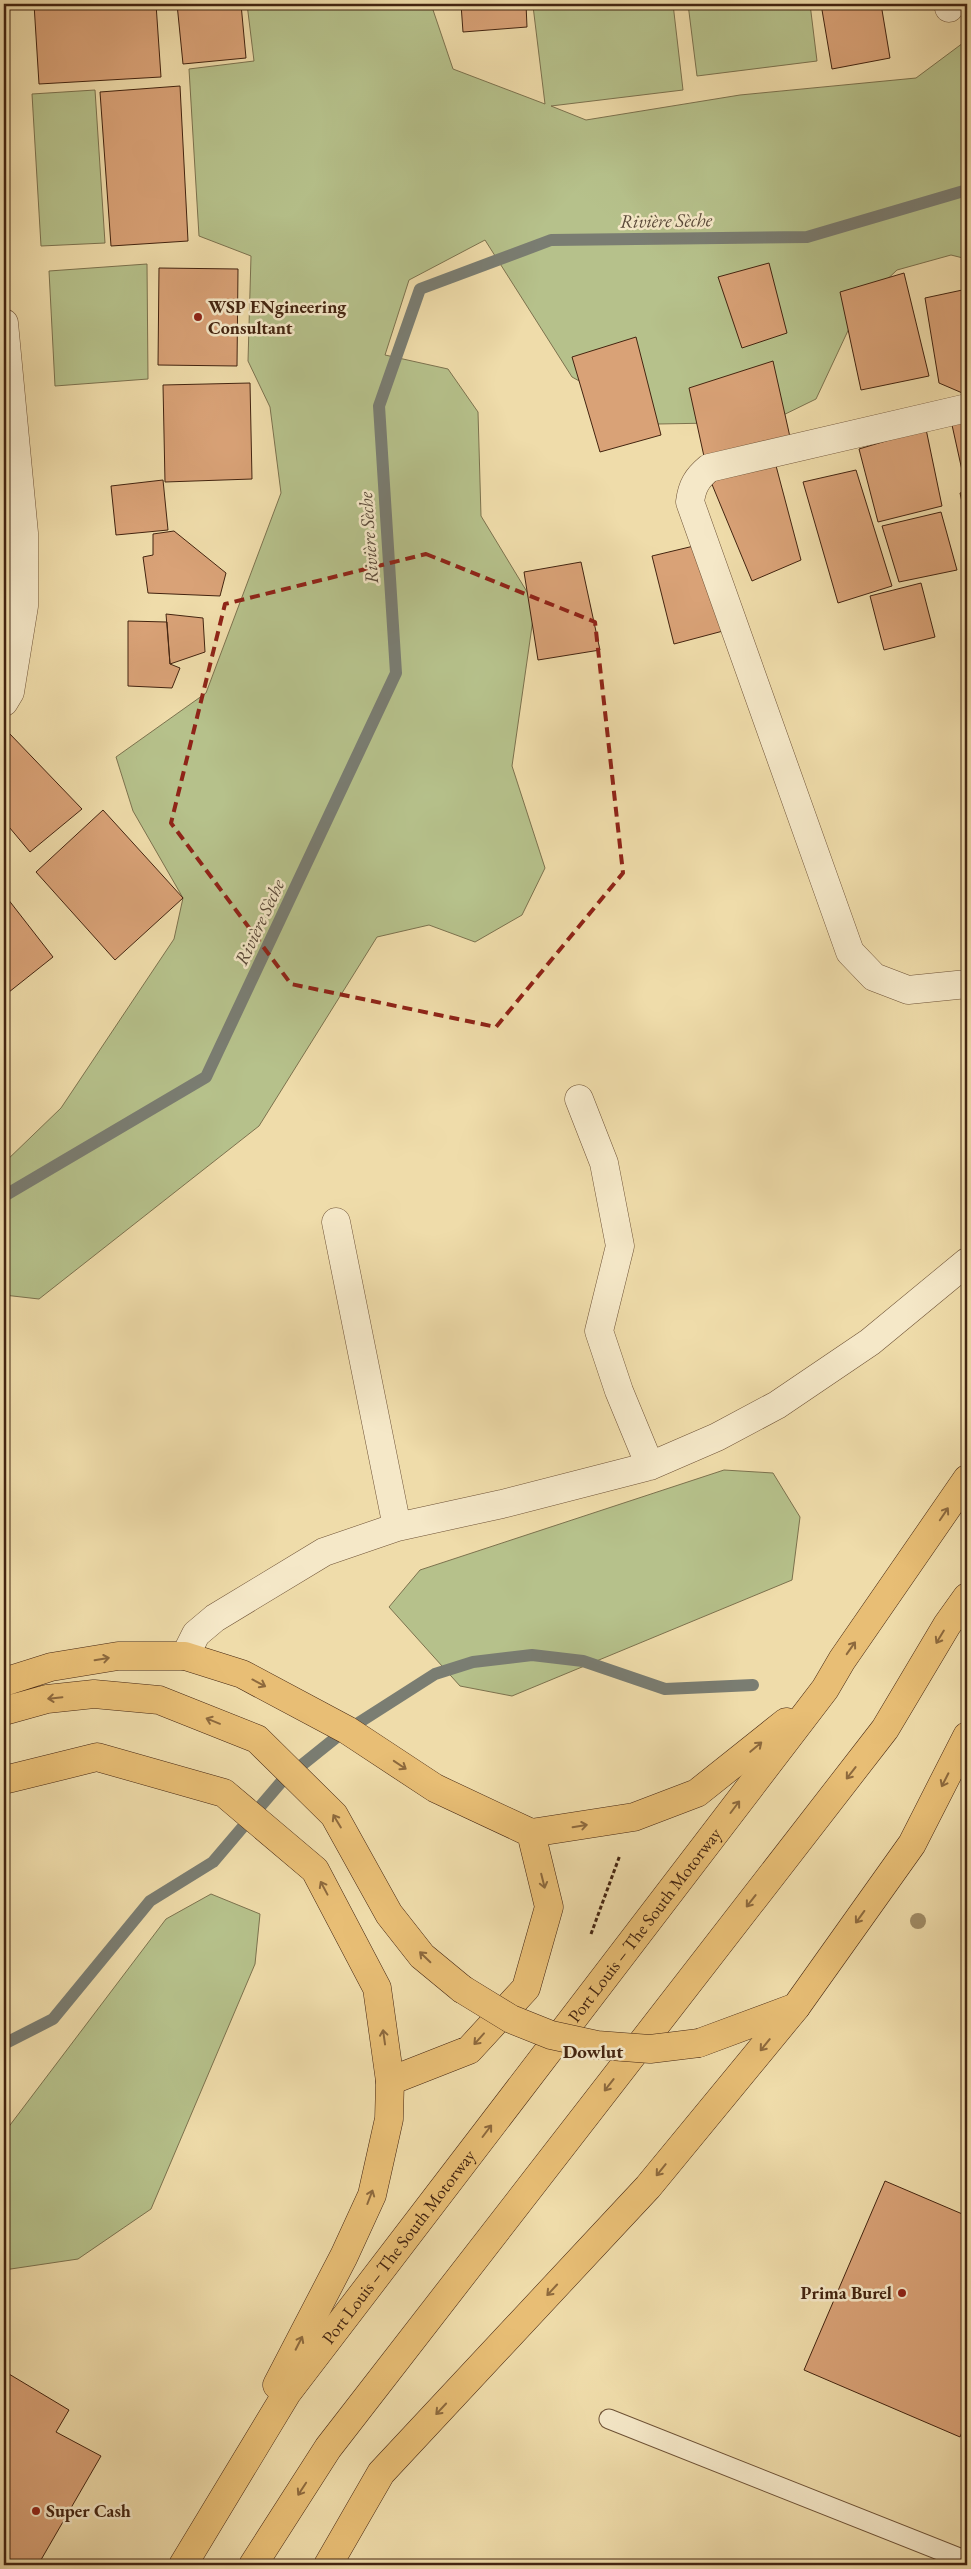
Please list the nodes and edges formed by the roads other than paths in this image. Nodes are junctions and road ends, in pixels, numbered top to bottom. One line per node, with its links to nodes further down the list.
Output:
1 (4, 322): 3 (street)
2 (967, 408): 4 (street)
3 (4, 702)
4 (967, 984)
5 (579, 1099): 8 (street)
6 (336, 1222): 10 (street)
7 (967, 1262): 8 (street)
8 (650, 1466): 10 (street)
9 (967, 1479): 14 (main road, Port Louis – The South Motorway, one-way to 9)
10 (397, 1527): 12 (street)
11 (967, 1597): 25 (main road, one-way to 25)
12 (185, 1656): 13 (main road, one-way to 12); 18 (main road, one-way to 18)
13 (4, 1682)
14 (825, 1689): 18 (main road, one-way to 14); 22 (main road, Port Louis – The South Motorway, one-way to 14)
15 (4, 1711): 19 (main road, one-way to 15, bridge)
16 (967, 1736): 19 (main road, one-way to 19)
17 (4, 1780): 20 (main road, one-way to 17)
18 (532, 1833): 20 (main road, one-way to 20)
19 (796, 2007): 26 (main road, one-way to 26)
20 (390, 2081): 22 (main road, one-way to 20)
21 (609, 2419): 23 (lane)
22 (196, 2541): 24 (main road, Port Louis – The South Motorway)
23 (967, 2561)
24 (183, 2565)
25 (253, 2565)
26 (328, 2565)

